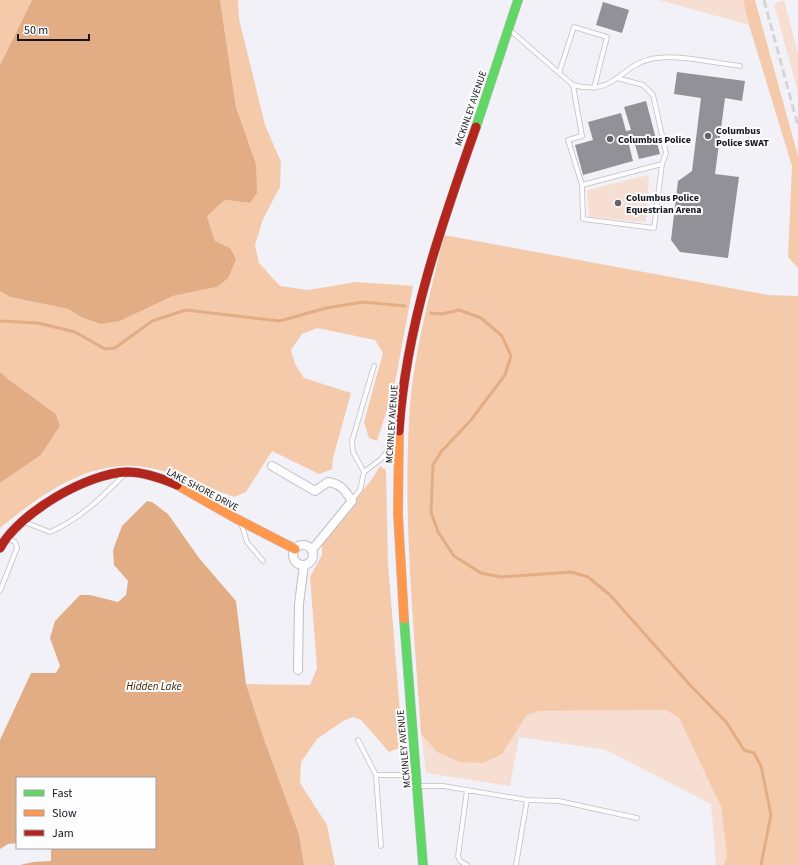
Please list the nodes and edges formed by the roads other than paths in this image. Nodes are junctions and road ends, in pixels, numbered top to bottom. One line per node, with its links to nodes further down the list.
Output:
1 (518, 0): 2 (main road, MCKINLEY AVENUE)
2 (509, 29): 4 (lane); 11 (main road, MCKINLEY AVENUE)
3 (740, 66): 5 (lane)
4 (559, 73): 6 (lane); 7 (lane)
5 (617, 78): 7 (lane); 8 (lane)
6 (572, 85): 7 (lane); 9 (lane)
7 (594, 88)
8 (662, 164): 9 (lane); 9 (lane)
9 (582, 185)
10 (374, 366): 14 (lane)
11 (399, 436): 14 (lane); 28 (main road, MCKINLEY AVENUE)
12 (272, 466): 15 (street)
13 (127, 472): 16 (main road, LAKE SHORE DRIVE); 16 (lane); 17 (main road, LAKE SHORE DRIVE)
14 (364, 472): 15 (lane)
15 (352, 501): 21 (street)
16 (21, 521): 18 (main road, LAKE SHORE DRIVE)
17 (241, 522): 20 (main road, LAKE SHORE DRIVE); 22 (lane)
18 (5, 537): 19 (main road, LAKE SHORE DRIVE); 24 (lane)
19 (0, 548)
20 (295, 549): 21 (street, LAKE SHORE DRIVE); 23 (street)
21 (312, 550): 23 (street)
22 (263, 561)
23 (304, 565): 25 (street)
24 (0, 591)
25 (298, 670)
26 (358, 740): 27 (lane)
27 (376, 775): 28 (lane); 33 (lane)
28 (416, 775): 29 (main road, MCKINLEY AVENUE)
29 (417, 786): 30 (lane); 34 (main road, MCKINLEY AVENUE)
30 (467, 790): 31 (lane); 35 (lane)
31 (527, 800): 32 (lane); 36 (lane)
32 (637, 818)
33 (381, 846)
34 (423, 865)
35 (467, 865)
36 (516, 865)

